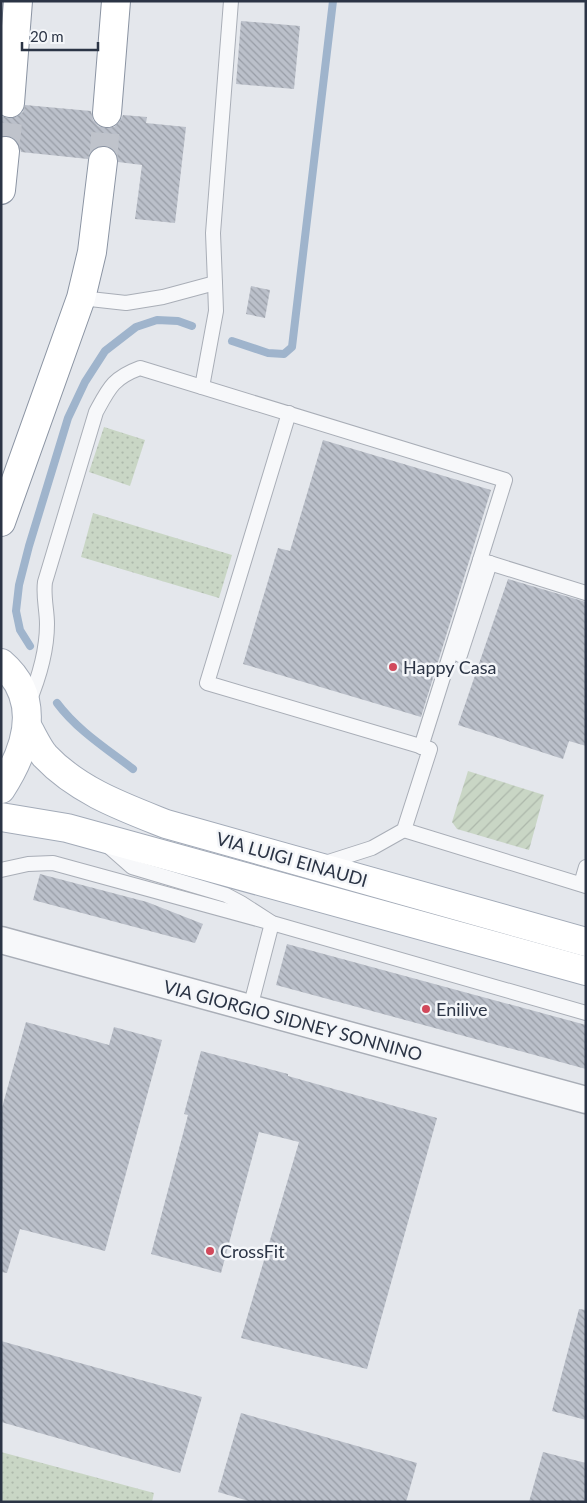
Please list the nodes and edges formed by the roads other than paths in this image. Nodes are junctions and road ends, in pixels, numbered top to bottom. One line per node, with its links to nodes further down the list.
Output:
1 (18, 1): 4 (main road)
2 (116, 1): 5 (main road)
3 (231, 1): 9 (lane)
4 (10, 103)
5 (106, 113)
6 (6, 151): 8 (main road)
7 (103, 160): 10 (main road)
8 (1, 190)
9 (215, 284): 10 (lane); 11 (lane)
10 (81, 298): 13 (main road)
11 (202, 386): 12 (lane); 17 (lane)
12 (289, 413): 14 (lane); 18 (lane)
13 (1, 522)
14 (485, 562): 15 (lane); 18 (lane)
15 (586, 592)
16 (1, 662): 17 (main road, VIA LUIGI EINAUDI)
17 (27, 716): 19 (main road); 23 (main road, VIA LUIGI EINAUDI)
18 (426, 748): 21 (lane)
19 (1, 789)
20 (1, 817): 22 (main road, VIA LUIGI EINAUDI)
21 (404, 830): 23 (lane); 26 (lane)
22 (99, 837): 27 (lane); 30 (main road, VIA LUIGI EINAUDI)
23 (315, 866): 29 (main road, VIA LUIGI EINAUDI)
24 (586, 867): 26 (lane)
25 (1, 870): 27 (lane)
26 (583, 885)
27 (272, 923): 31 (lane); 32 (lane)
28 (1, 940): 31 (street, VIA GIORGIO SIDNEY SONNINO)
29 (586, 942)
30 (586, 971)
31 (250, 1008): 33 (street, VIA GIORGIO SIDNEY SONNINO)
32 (586, 1013)
33 (586, 1100)

